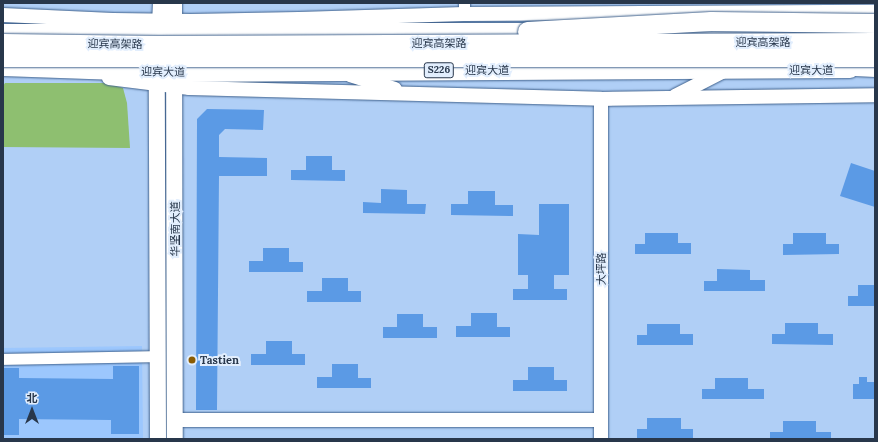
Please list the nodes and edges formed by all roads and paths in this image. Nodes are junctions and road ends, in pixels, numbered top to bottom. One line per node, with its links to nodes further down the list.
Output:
1 (160, 3): 10 (main road)
2 (174, 3): 10 (main road)
3 (464, 8): 4 (street); 7 (street)
4 (604, 8): 5 (street)
5 (875, 11): 8 (highway, bridge)
6 (3, 15): 10 (street)
7 (414, 16): 10 (street); 11 (street)
8 (711, 21): 9 (highway, bridge); 16 (highway, bridge)
9 (875, 23)
10 (167, 26): 11 (main road); 13 (main road); 25 (main road, 华坚南大道)
11 (488, 32): 12 (main road)
12 (875, 32)
13 (3, 33)
14 (875, 42): 16 (highway, 迎宾高架路, bridge)
15 (3, 43): 16 (highway, 迎宾高架路, bridge)
16 (345, 44)
17 (3, 57): 19 (highway, 迎宾高架路, bridge)
18 (875, 57): 19 (highway, 迎宾高架路, bridge)
19 (698, 58): 21 (highway, bridge)
20 (3, 67): 25 (main road, 迎宾大道 / S226)
21 (875, 68): 23 (main road, 迎宾大道 / S226)
22 (334, 70): 23 (main road, 迎宾大道 / S226); 25 (main road, 迎宾大道 / S226); 26 (street)
23 (726, 70): 28 (street)
24 (3, 75): 25 (street)
25 (166, 79): 26 (street); 30 (main road, 华坚南大道); 32 (main road, 华坚南大道)
26 (413, 94): 29 (street)
27 (875, 95): 28 (street)
28 (673, 97): 29 (street)
29 (601, 99): 33 (street, 大坪路)
30 (158, 356): 31 (street); 34 (main road, 华坚南大道)
31 (3, 359)
32 (176, 420): 33 (street); 35 (main road, 华坚南大道)
33 (601, 420): 36 (street, 大坪路)
34 (158, 439)
35 (176, 439)
36 (601, 439)

